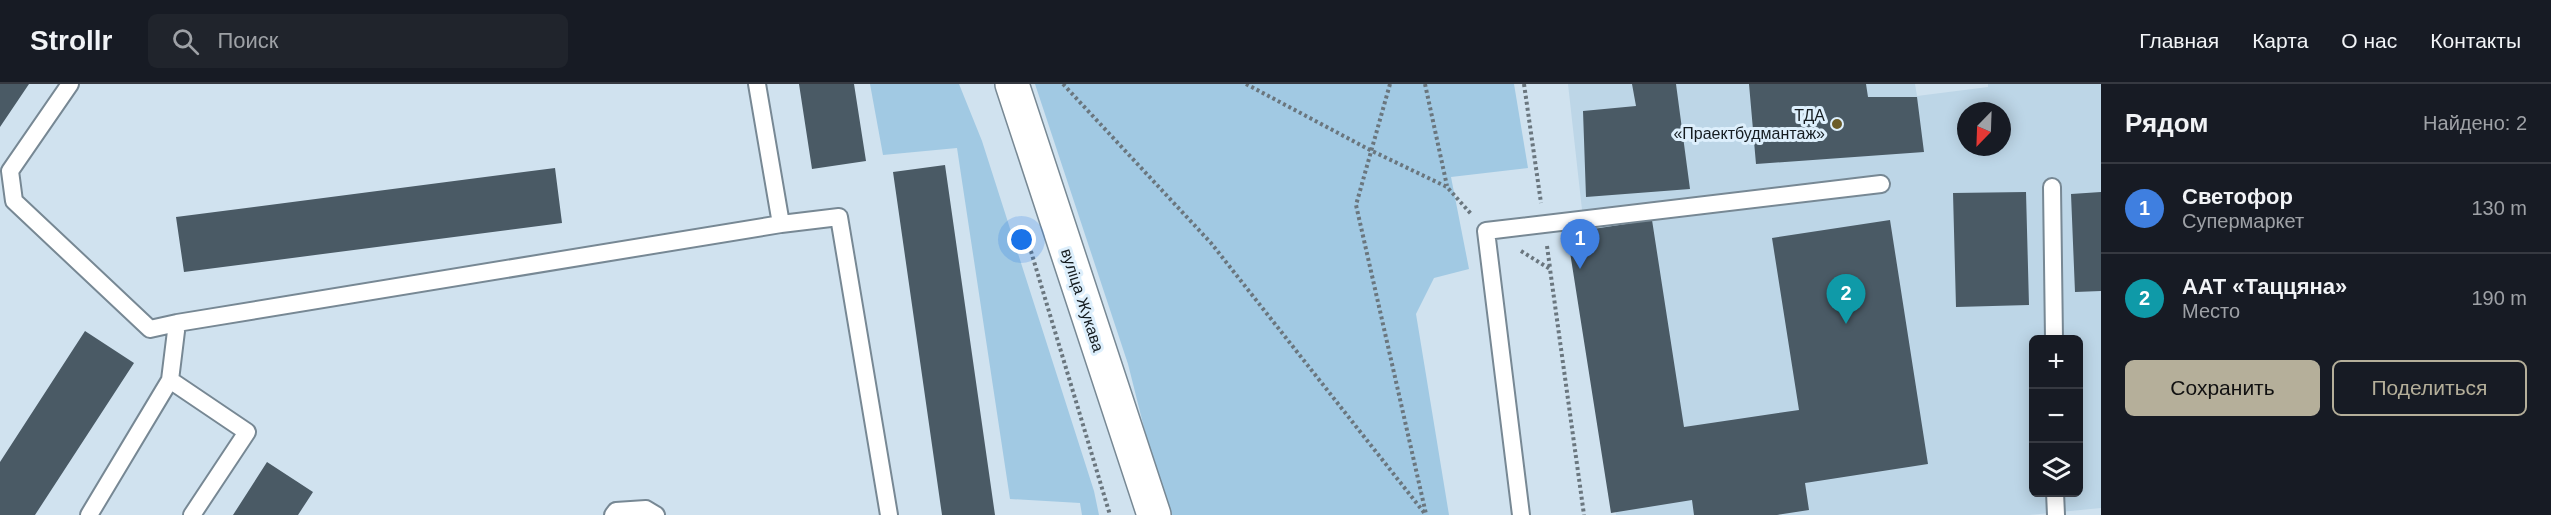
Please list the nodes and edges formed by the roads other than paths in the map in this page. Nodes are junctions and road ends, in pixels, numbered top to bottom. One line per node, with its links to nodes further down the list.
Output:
1 (70, 84): 7 (lane)
2 (757, 84): 6 (lane)
3 (1012, 84): 16 (street, вуліца Жукава)
4 (1881, 184): 17 (lane)
5 (2052, 187): 8 (lane)
6 (781, 224): 7 (lane); 15 (lane)
7 (177, 323): 9 (lane)
8 (2054, 335)
9 (170, 380): 11 (lane); 12 (lane)
10 (2055, 497): 18 (lane)
11 (89, 515)
12 (192, 515)
13 (613, 515): 14 (lane)
14 (656, 515)
15 (889, 515)
16 (1154, 515)
17 (1521, 515)
18 (2056, 515)

